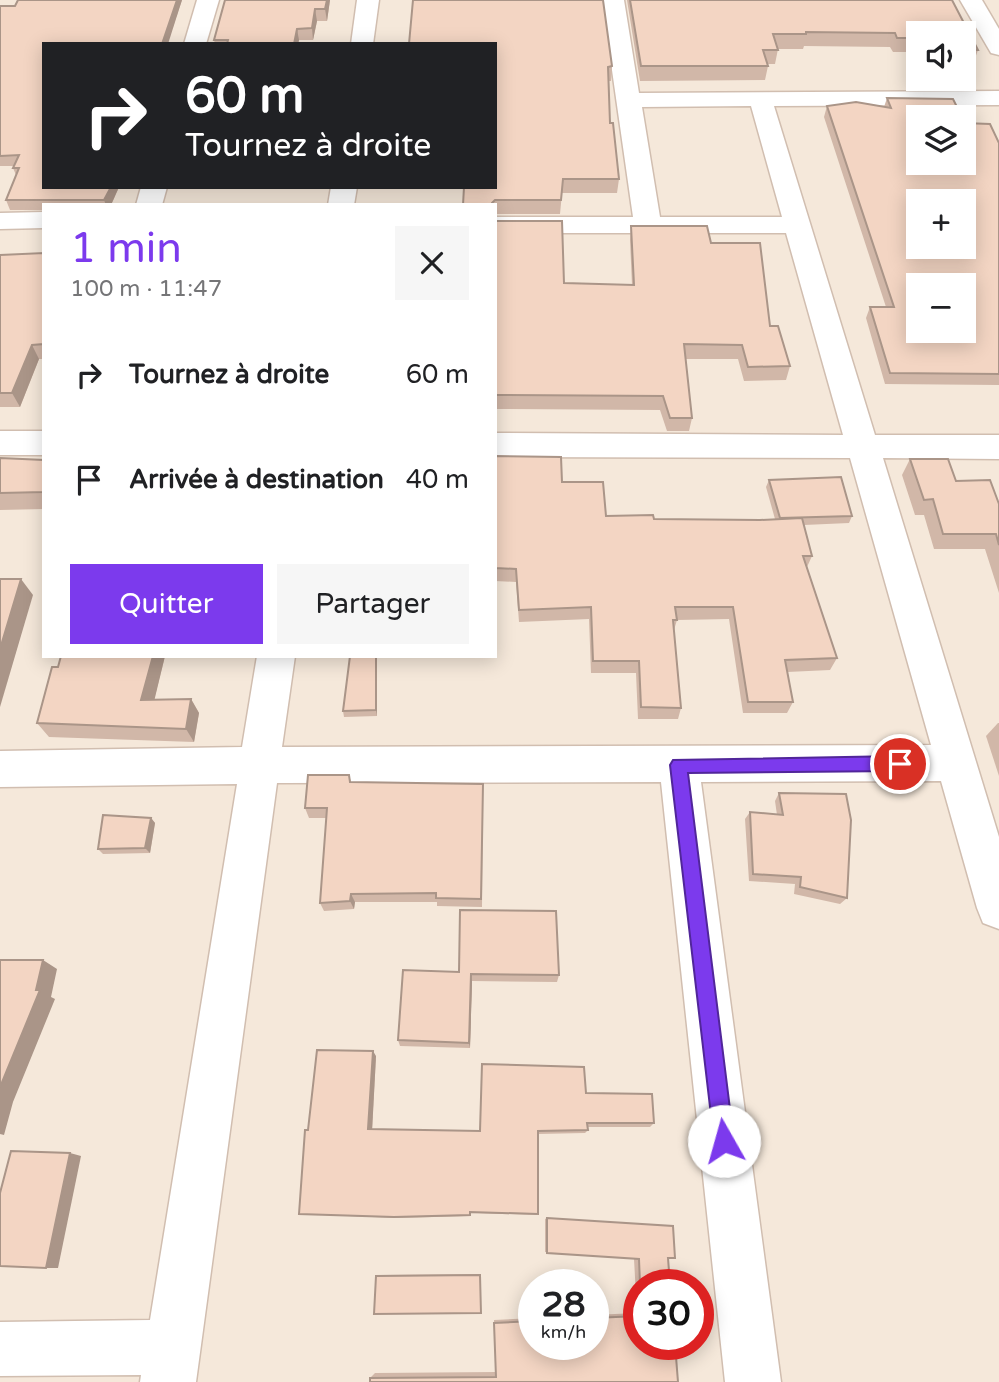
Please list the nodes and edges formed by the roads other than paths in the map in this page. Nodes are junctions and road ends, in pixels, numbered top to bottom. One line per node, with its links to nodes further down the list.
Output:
1 (208, 0): 5 (street)
2 (368, 0): 6 (street)
3 (613, 0): 10 (street)
4 (971, 0): 7 (street)
5 (196, 42)
6 (362, 42)
7 (999, 48)
8 (760, 98): 9 (street); 10 (street); 14 (street)
9 (999, 98)
10 (629, 100): 15 (street)
11 (42, 220): 12 (street)
12 (0, 221)
13 (497, 225): 15 (street)
14 (796, 225): 15 (street); 19 (street)
15 (648, 226)
16 (0, 443): 17 (street)
17 (42, 443)
18 (497, 445): 19 (street)
19 (863, 447): 20 (street); 22 (street)
20 (999, 447)
21 (276, 658): 23 (street)
22 (956, 763): 24 (street); 26 (street)
23 (262, 765): 24 (street); 25 (street); 28 (street)
24 (679, 765): 29 (street)
25 (0, 769)
26 (999, 908)
27 (0, 1349): 28 (street)
28 (171, 1365)
29 (753, 1382)

